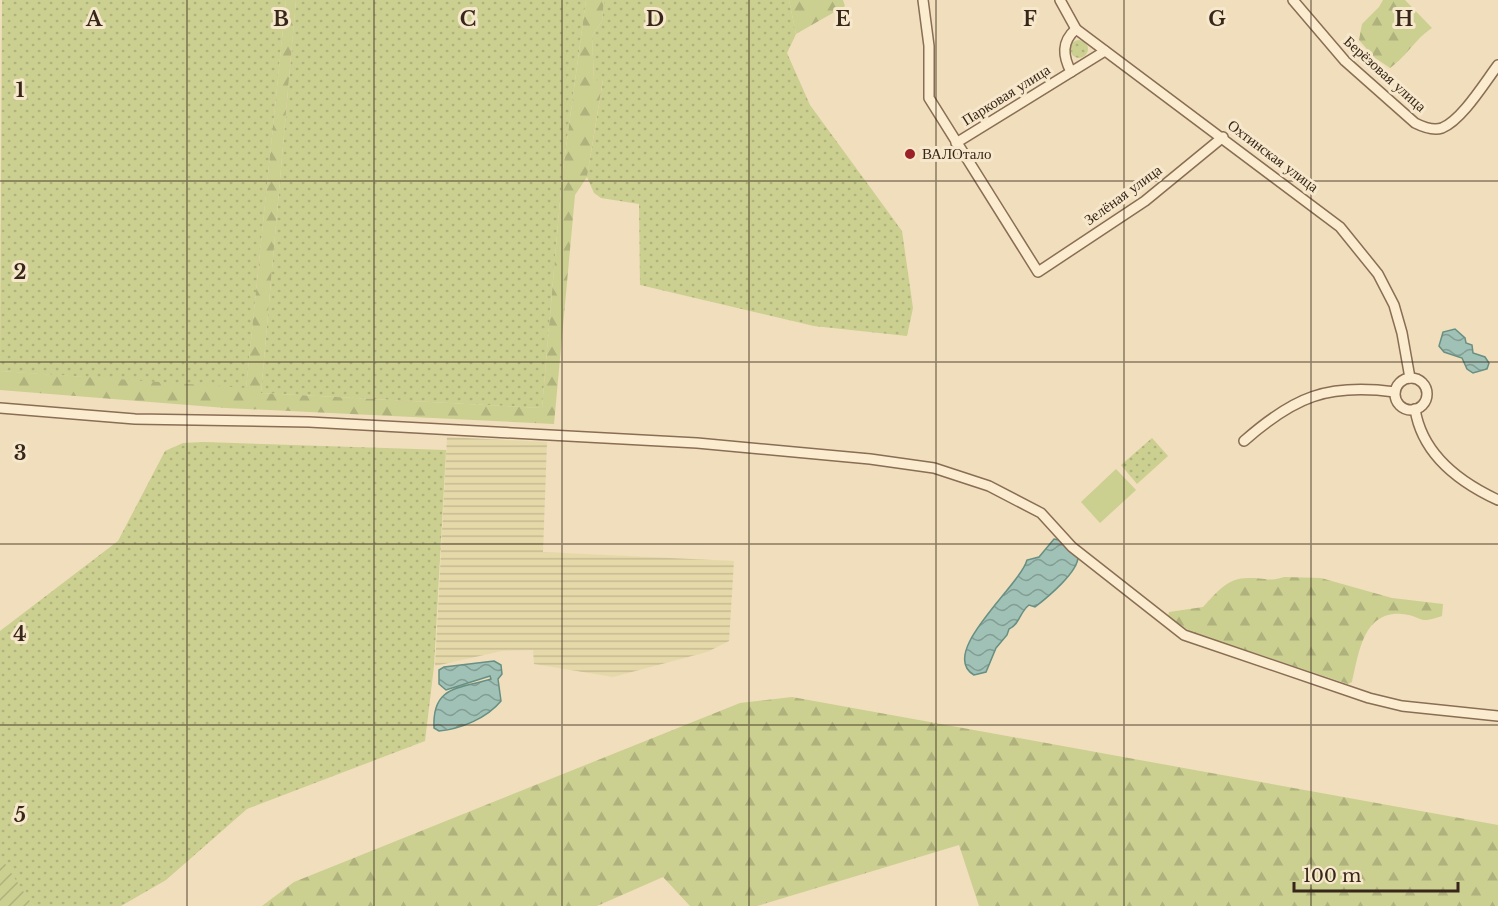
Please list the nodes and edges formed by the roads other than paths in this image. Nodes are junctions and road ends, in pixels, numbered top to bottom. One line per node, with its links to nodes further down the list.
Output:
1 (923, 0): 9 (street)
2 (1060, 0): 4 (street, Охтинская улица)
3 (1293, 0): 6 (street, Берёзовая улица)
4 (1076, 29): 5 (street, Охтинская улица); 7 (street, Парковая улица)
5 (1105, 51): 7 (street, Парковая улица); 8 (street, Охтинская улица)
6 (1498, 65)
7 (1071, 72): 9 (street, Парковая улица)
8 (1223, 138): 9 (street, Зелёная улица); 10 (street, Охтинская улица)
9 (956, 143)
10 (1410, 378): 11 (street); 13 (street, Охтинская улица)
11 (1395, 392): 13 (street); 14 (street)
12 (0, 408): 16 (street)
13 (1415, 409): 15 (street)
14 (1244, 441)
15 (1498, 500)
16 (1498, 716)

